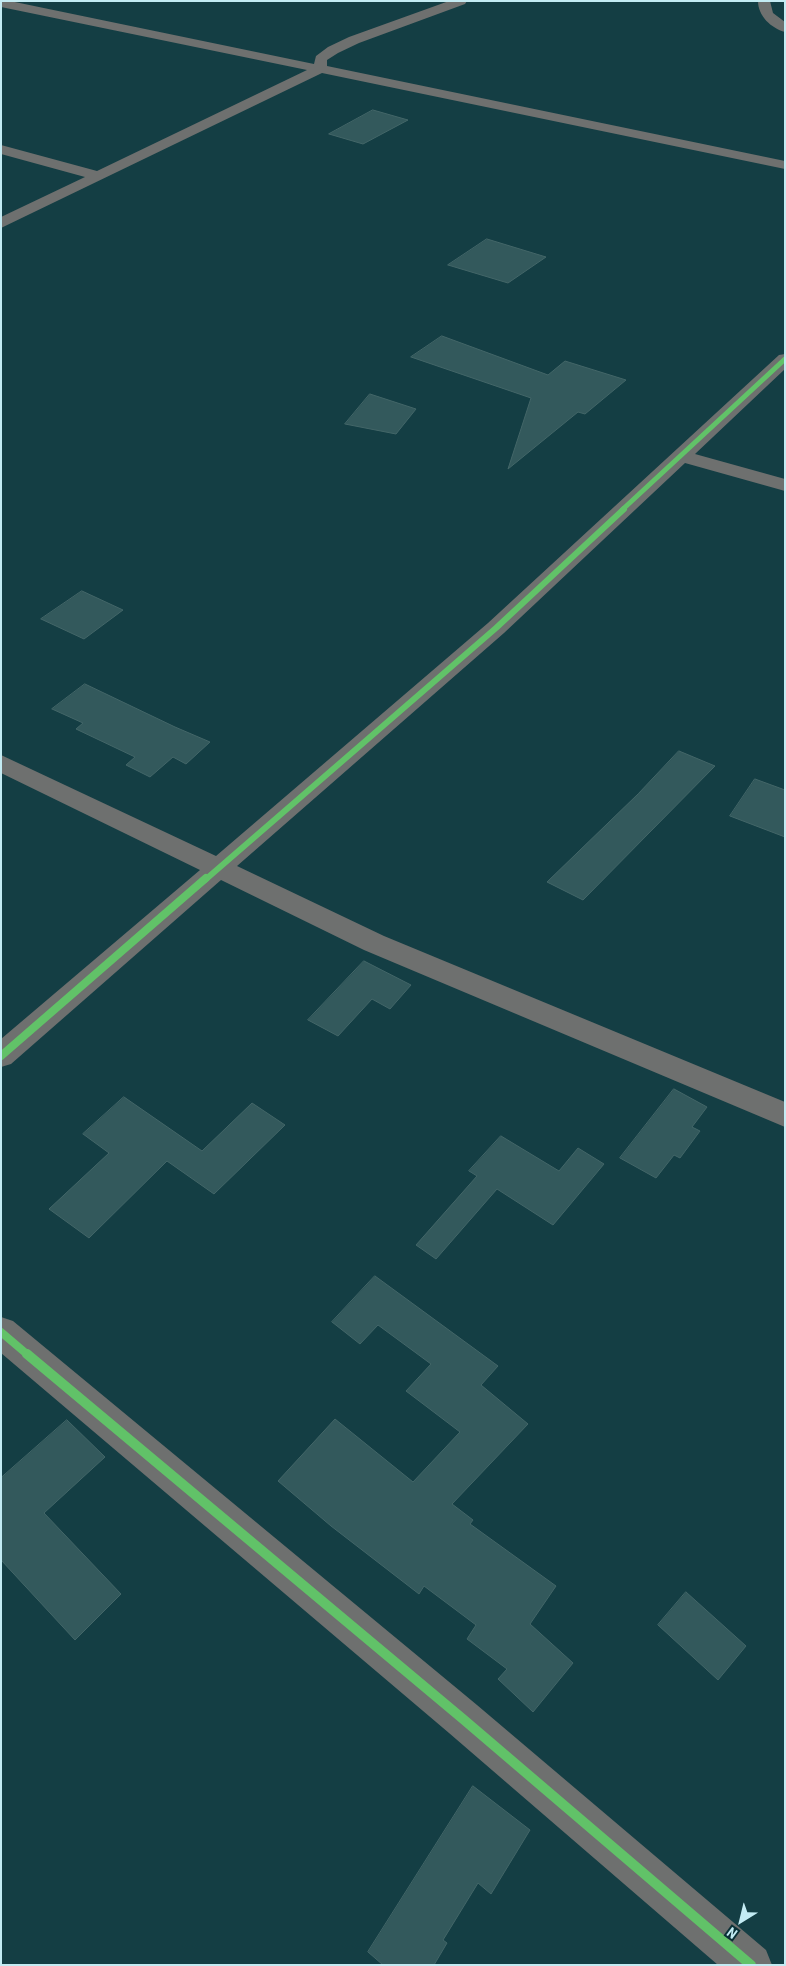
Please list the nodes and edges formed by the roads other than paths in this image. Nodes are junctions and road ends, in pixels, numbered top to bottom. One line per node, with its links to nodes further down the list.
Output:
1 (461, 1): 5 (street)
2 (764, 1): 4 (street)
3 (1, 3): 5 (street)
4 (785, 28)
5 (320, 69): 7 (street); 8 (street)
6 (1, 148): 8 (street)
7 (785, 166)
8 (98, 176): 9 (street)
9 (1, 223)
10 (785, 359): 11 (street)
11 (682, 456): 12 (street); 14 (street)
12 (785, 484)
13 (1, 763): 14 (street)
14 (218, 868): 15 (street); 16 (street)
15 (1, 1056)
16 (785, 1115)
17 (1, 1332): 18 (street)
18 (751, 1965)

